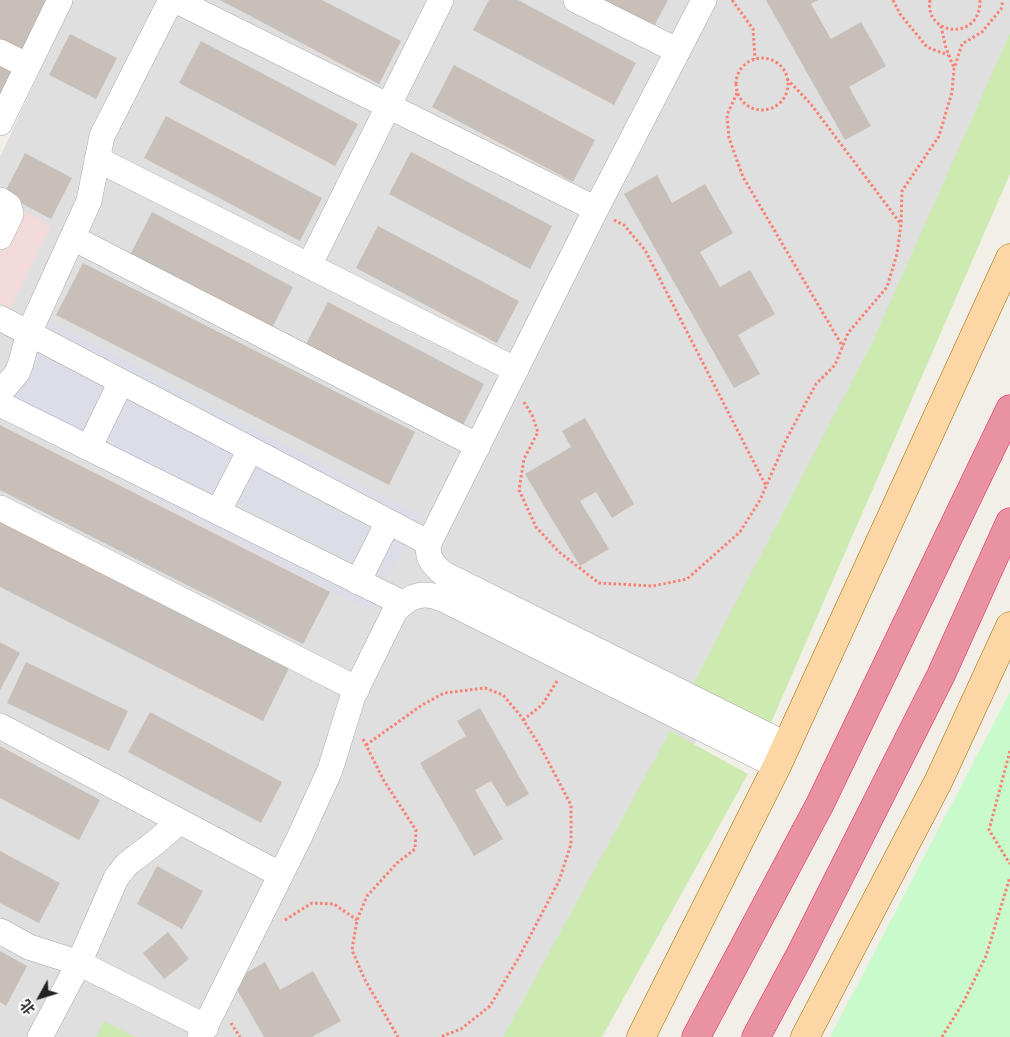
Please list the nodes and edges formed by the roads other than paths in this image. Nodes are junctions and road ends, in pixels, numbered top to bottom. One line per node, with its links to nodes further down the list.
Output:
1 (60, 0): 8 (street)
2 (173, 0): 9 (street); 11 (street)
3 (441, 0): 9 (street)
4 (576, 0): 6 (street)
5 (704, 0): 6 (street)
6 (678, 51): 13 (street)
7 (0, 52): 8 (street)
8 (28, 66): 10 (street)
9 (389, 106): 13 (street); 17 (street)
10 (0, 123)
11 (97, 160): 15 (street); 17 (street)
12 (0, 200): 14 (street)
13 (596, 209): 20 (street)
14 (0, 237)
15 (73, 238): 19 (street); 25 (street)
16 (1010, 258): 38 (main road)
17 (309, 266): 20 (street)
18 (0, 318): 19 (street)
19 (29, 333): 21 (street); 22 (street)
20 (514, 375): 25 (street)
21 (121, 382): 26 (street); 27 (street)
22 (0, 393)
23 (0, 404): 26 (street)
24 (1010, 409): 46 (highway)
25 (478, 446): 32 (street)
26 (89, 448): 29 (street)
27 (250, 450): 29 (street); 30 (street)
28 (0, 508): 36 (street)
29 (218, 512): 33 (street)
30 (388, 522): 32 (street); 33 (street)
31 (1010, 522): 47 (highway)
32 (429, 544): 38 (street)
33 (358, 582): 34 (street)
34 (402, 604): 36 (street); 38 (street)
35 (1010, 626): 48 (main road)
36 (357, 689): 40 (street)
37 (0, 726): 39 (street)
38 (782, 756): 45 (main road)
39 (179, 822): 40 (street); 42 (street)
40 (282, 875): 43 (street)
41 (0, 931): 42 (street)
42 (80, 963): 43 (street); 44 (street)
43 (203, 1032)
44 (40, 1037)
45 (640, 1037)
46 (696, 1037)
47 (756, 1037)
48 (805, 1037)

